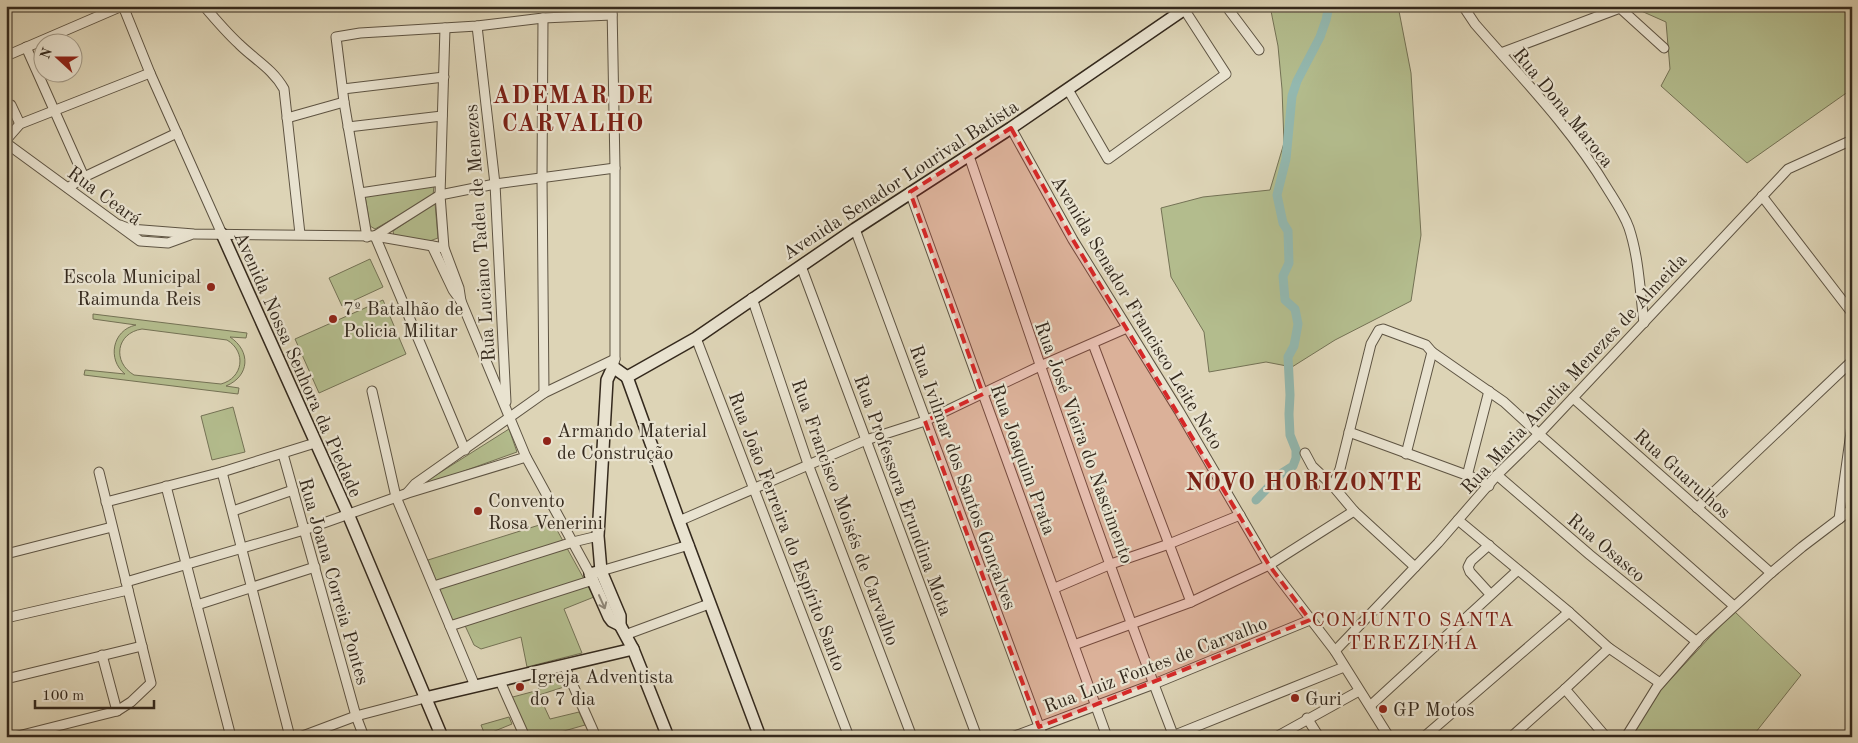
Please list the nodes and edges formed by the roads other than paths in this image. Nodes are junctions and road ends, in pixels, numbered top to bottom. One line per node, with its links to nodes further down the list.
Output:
1 (123, 6): 10 (street); 15 (street, Avenida Nossa Senhora da Piedade)
2 (204, 6): 23 (street)
3 (1226, 6): 12 (street)
4 (1463, 6): 13 (street, Rua Dona Maroca)
5 (1186, 8): 18 (street); 26 (street, Avenida Senador Lourival Batista)
6 (612, 11): 7 (street); 31 (street)
7 (543, 18): 8 (street); 33 (street)
8 (477, 26): 9 (street); 35 (street, Rua Luciano Tadeu de Menezes)
9 (445, 28): 16 (street); 17 (street)
10 (26, 47): 14 (street); 21 (street)
11 (1664, 48): 13 (street)
12 (1259, 50)
13 (1501, 53): 51 (street, Rua Dona Maroca)
14 (6, 56)
15 (150, 73): 21 (street); 27 (street, Avenida Nossa Senhora da Piedade)
16 (444, 77): 17 (street); 22 (street)
17 (342, 89): 19 (street)
18 (1070, 93)
19 (344, 102): 23 (street); 25 (street)
20 (12, 105): 24 (street)
21 (54, 112): 24 (street); 32 (street)
22 (442, 116): 25 (street); 34 (street)
23 (287, 118): 43 (street)
24 (20, 124): 29 (street)
25 (348, 127): 38 (street)
26 (1011, 128): 30 (street, Avenida Senador Lourival Batista); 52 (street, Avenida Senador Francisco Leite Neto)
27 (177, 133): 32 (street); 42 (street, Avenida Nossa Senhora da Piedade)
28 (1852, 140): 40 (street, Rua Maria Amelia Menezes de Almeida)
29 (6, 142): 36 (street, Rua Ceará)
30 (969, 156): 37 (street, Avenida Senador Lourival Batista); 58 (street, Rua José Vieira do Nascimento)
31 (615, 168): 33 (street); 57 (street)
32 (84, 176): 36 (street)
33 (542, 178): 35 (street); 62 (street)
34 (440, 181): 38 (street); 39 (street)
35 (495, 184): 39 (street); 65 (street, Rua Luciano Tadeu de Menezes)
36 (68, 188): 42 (street, Rua Ceará)
37 (910, 192): 41 (street, Avenida Senador Lourival Batista); 63 (street, Rua Joaquim Prata)
38 (360, 193): 44 (street)
39 (440, 195): 44 (street); 46 (street)
40 (1762, 196): 50 (street); 51 (street, Rua Maria Amelia Menezes de Almeida)
41 (855, 229): 47 (street, Avenida Senador Lourival Batista); 66 (street, Rua Ivilmar dos Santos Gonçalves)
42 (222, 234): 43 (street, Rua Ceará); 71 (street, Avenida Nossa Senhora da Piedade)
43 (300, 234): 44 (street, Rua Ceará)
44 (371, 236): 45 (street, Rua Ceará); 72 (street)
45 (432, 246): 46 (street, Rua Ceará); 49 (street)
46 (444, 248): 49 (street)
47 (801, 266): 48 (street, Avenida Senador Lourival Batista); 70 (street, Rua Professora Erundina Mota)
48 (752, 298): 53 (street, Avenida Senador Lourival Batista); 77 (street, Rua Francisco Moisés de Carvalho)
49 (461, 301): 65 (street)
50 (1852, 313)
51 (1644, 323): 64 (street, Rua Maria Amelia Menezes de Almeida)
52 (1127, 328): 54 (street); 95 (street, Avenida Senador Francisco Leite Neto)
53 (696, 338): 59 (street, Avenida Senador Lourival Batista); 85 (street, Rua João Ferreira do Espírito Santo)
54 (1093, 344): 58 (street); 103 (street)
55 (1431, 350): 61 (street); 68 (street); 75 (street)
56 (1852, 360): 90 (street)
57 (614, 363): 59 (street); 62 (street); 101 (street)
58 (1040, 366): 63 (street); 109 (street, Rua José Vieira do Nascimento)
59 (628, 377): 98 (street)
60 (372, 391): 88 (street)
61 (1489, 391): 69 (street); 81 (street)
62 (544, 394): 65 (street)
63 (983, 394): 66 (street); 119 (street, Rua Joaquim Prata)
64 (1573, 398): 69 (street, Rua Maria Amelia Menezes de Almeida); 90 (street, Rua Guarulhos)
65 (508, 412): 72 (street); 76 (street)
66 (925, 421): 70 (street); 153 (street, Rua Ivilmar dos Santos Gonçalves)
67 (1852, 425): 96 (street)
68 (1349, 432): 75 (street); 83 (street)
69 (1539, 434): 80 (street, Rua Maria Amelia Menezes de Almeida); 124 (street)
70 (866, 440): 77 (street); 167 (street, Rua Professora Erundina Mota)
71 (315, 443): 74 (street); 94 (street, Avenida Nossa Senhora da Piedade)
72 (465, 450): 87 (street)
73 (1305, 453): 83 (street)
74 (283, 454): 79 (street); 86 (street, Rua Joana Correia Pontes)
75 (1406, 454): 81 (street)
76 (526, 457): 87 (street); 102 (street)
77 (808, 464): 85 (street); 166 (street, Rua Francisco Moisés de Carvalho)
78 (99, 472): 89 (street)
79 (222, 472): 82 (street); 92 (street)
80 (1497, 475): 84 (street, Rua Maria Amelia Menezes de Almeida); 131 (street, Rua Osasco)
81 (1467, 476): 84 (street)
82 (166, 486): 89 (street); 108 (street)
83 (1333, 486): 93 (street)
84 (1489, 486): 97 (street, Rua Maria Amelia Menezes de Almeida)
85 (754, 488): 98 (street); 165 (street, Rua João Ferreira do Espírito Santo)
86 (293, 490): 92 (street); 100 (street, Rua Joana Correia Pontes)
87 (408, 493): 88 (street)
88 (396, 497): 94 (street); 117 (street)
89 (106, 502): 99 (street)
90 (1697, 508): 114 (street, Rua Guarulhos)
91 (1852, 509): 96 (street)
92 (233, 511): 106 (street)
93 (1354, 511): 110 (street); 112 (street)
94 (348, 514): 100 (street); 147 (street, Avenida Nossa Senhora da Piedade)
95 (1240, 515): 103 (street); 110 (street, Avenida Senador Francisco Leite Neto)
96 (1839, 519): 114 (street)
97 (1458, 520): 105 (street); 112 (street, Rua Maria Amelia Menezes de Almeida)
98 (679, 521): 104 (street)
99 (112, 527): 107 (street); 116 (street)
100 (304, 530): 106 (street); 111 (street, Rua Joana Correia Pontes)
101 (598, 536): 102 (street); 115 (street)
102 (573, 542): 115 (street); 117 (street)
103 (1169, 544): 109 (street); 121 (street)
104 (689, 545): 115 (street); 123 (street)
105 (1489, 545): 113 (street); 120 (street)
106 (243, 548): 108 (street); 118 (street)
107 (6, 554)
108 (186, 564): 116 (street); 122 (street)
109 (1111, 564): 119 (street); 128 (street, Rua José Vieira do Nascimento)
110 (1269, 565): 121 (street); 127 (street, Avenida Senador Francisco Leite Neto)
111 (315, 567): 118 (street); 151 (street, Rua Joana Correia Pontes)
112 (1415, 567): 136 (street, Rua Maria Amelia Menezes de Almeida)
113 (1518, 570): 120 (street); 125 (street)
114 (1771, 573): 124 (street)
115 (595, 575): 129 (street); 130 (street)
116 (127, 586): 126 (street); 133 (street)
117 (434, 586): 129 (street)
118 (253, 588): 122 (street); 157 (street)
119 (1055, 588): 132 (street, Rua Joaquim Prata)
120 (1490, 594): 149 (street)
121 (1191, 602): 128 (street)
122 (197, 604): 156 (street)
123 (709, 604): 130 (street); 164 (street)
124 (1734, 606): 131 (street)
125 (1570, 612): 134 (street); 174 (street)
126 (6, 618)
127 (1310, 620): 136 (street, Avenida Senador Francisco Leite Neto); 143 (street, Rua Luiz Fontes de Carvalho)
128 (1133, 624): 132 (street); 143 (street, Rua José Vieira do Nascimento)
129 (450, 626): 144 (street)
130 (623, 630): 135 (street)
131 (1697, 642): 142 (street)
132 (1074, 645): 148 (street, Rua Joaquim Prata)
133 (142, 646): 137 (street); 150 (street)
134 (1609, 648): 142 (street); 145 (street)
135 (633, 649): 138 (street); 163 (street)
136 (1335, 651): 139 (street, Avenida Senador Francisco Leite Neto)
137 (102, 655): 140 (street); 150 (street)
138 (564, 664): 141 (street); 162 (street)
139 (1344, 667): 146 (street, Avenida Senador Francisco Leite Neto); 154 (street)
140 (6, 679)
141 (500, 681): 144 (street); 161 (street)
142 (1660, 683): 177 (street)
143 (1154, 684): 148 (street, Rua Luiz Fontes de Carvalho); 154 (street, Rua José Vieira do Nascimento)
144 (475, 686): 147 (street)
145 (1565, 690): 175 (street); 176 (street)
146 (1359, 691): 149 (street, Avenida Senador Francisco Leite Neto); 152 (street)
147 (425, 698): 151 (street); 160 (street, Avenida Nossa Senhora da Piedade)
148 (1096, 706): 153 (street, Rua Luiz Fontes de Carvalho); 170 (street, Rua Joaquim Prata)
149 (1370, 706): 173 (street, Avenida Senador Francisco Leite Neto)
150 (118, 711): 155 (street)
151 (356, 716): 158 (street); 159 (street, Rua Joana Correia Pontes)
152 (1307, 718): 171 (street); 172 (street)
153 (1039, 726): 168 (street, Rua Luiz Fontes de Carvalho); 169 (street, Rua Ivilmar dos Santos Gonçalves)
154 (1173, 736)
155 (14, 737)
156 (231, 737)
157 (290, 737)
158 (300, 737)
159 (364, 737)
160 (442, 737)
161 (525, 737)
162 (596, 737)
163 (668, 737)
164 (760, 737)
165 (849, 737)
166 (912, 737)
167 (977, 737)
168 (1012, 737)
169 (1043, 737)
170 (1107, 737)
171 (1276, 737)
172 (1319, 737)
173 (1389, 737)
174 (1424, 737)
175 (1511, 737)
176 (1606, 737)
177 (1626, 737)

